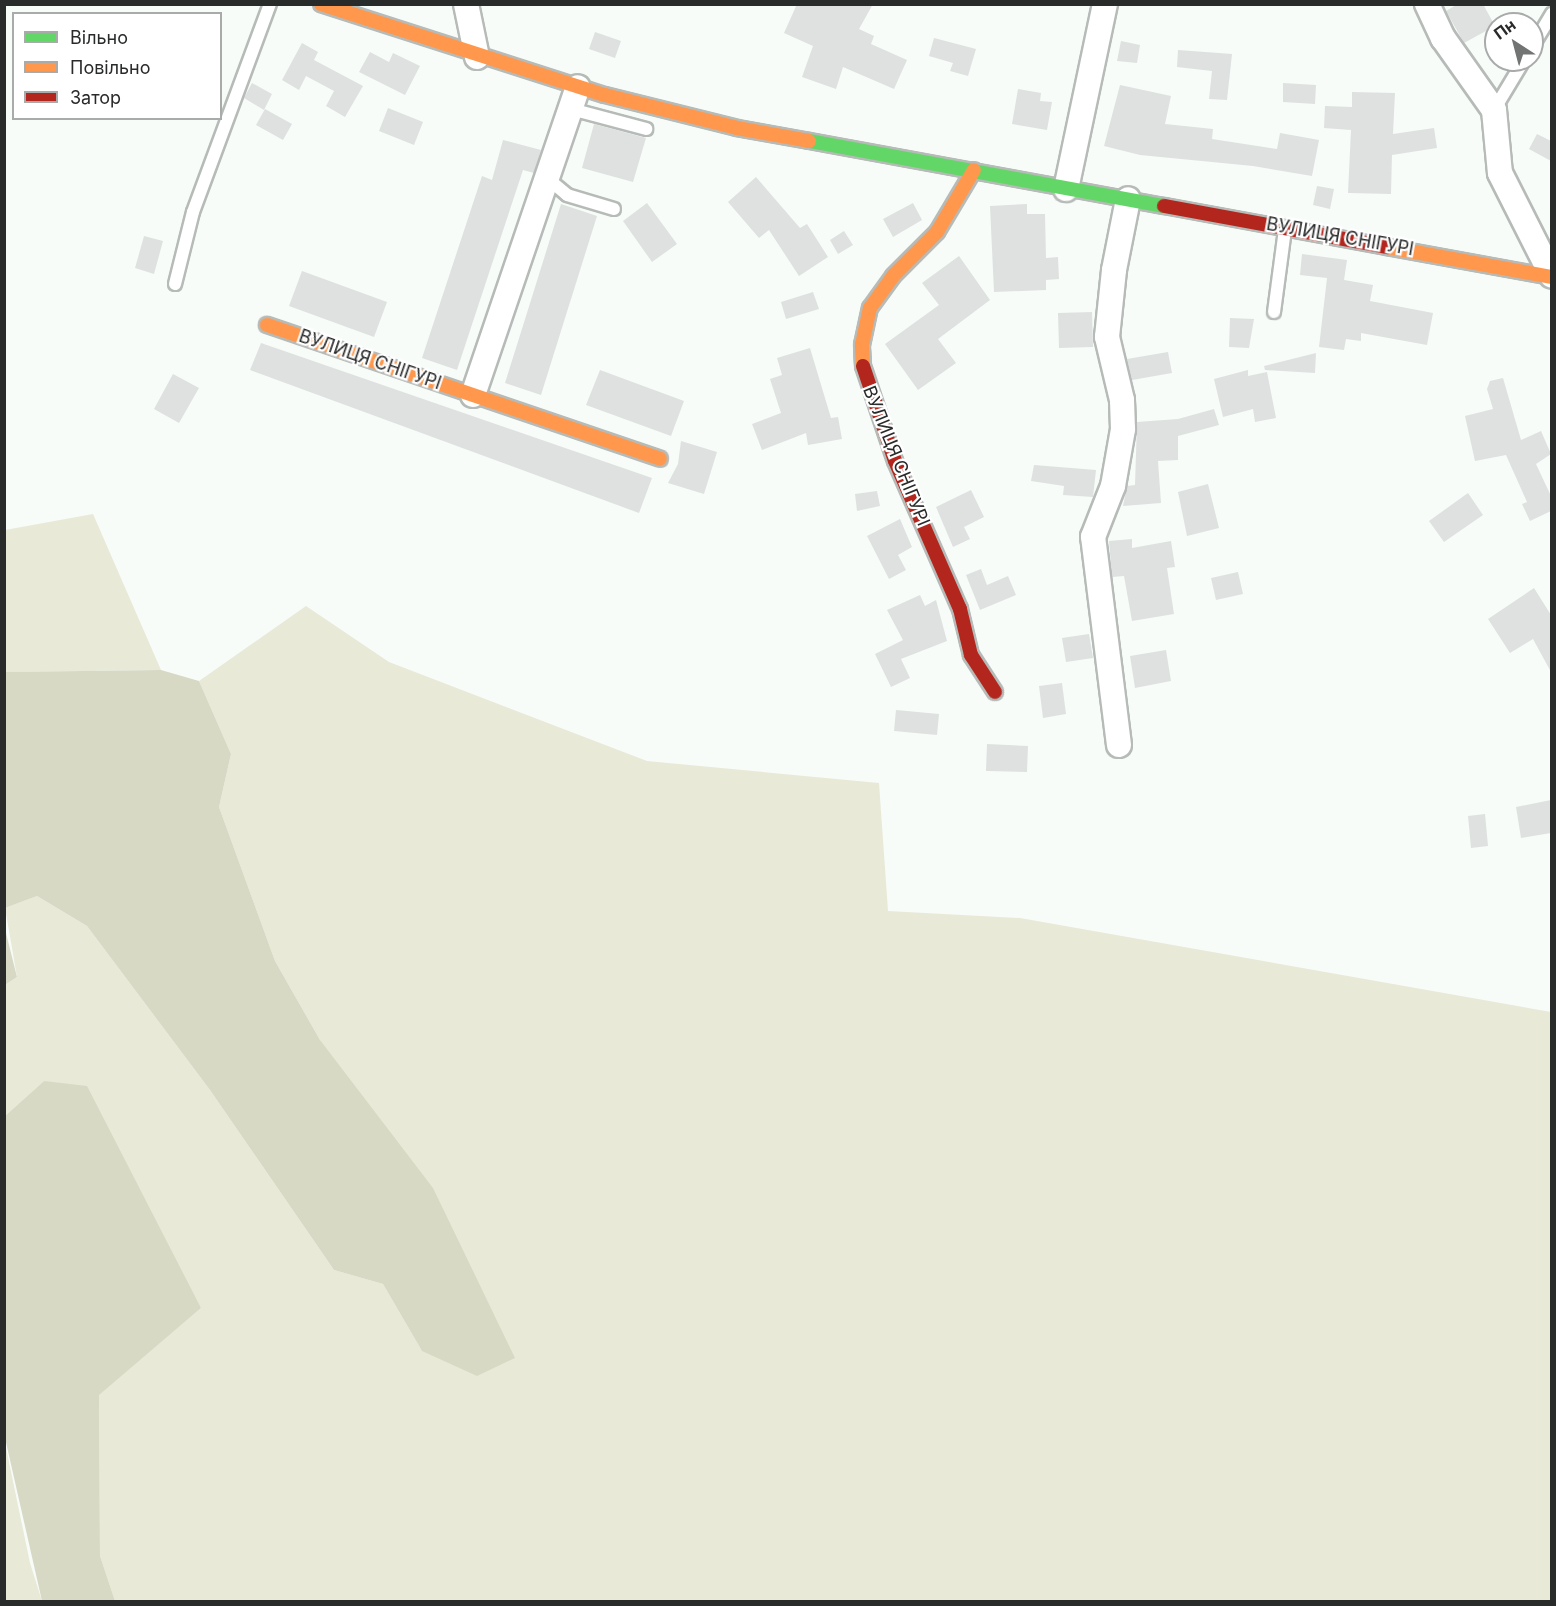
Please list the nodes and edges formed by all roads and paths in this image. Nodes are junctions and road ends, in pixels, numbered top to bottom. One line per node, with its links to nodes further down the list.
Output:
1 (270, 4): 18 (lane)
2 (321, 4): 6 (street, ВУЛИЦЯ СНІГУРІ)
3 (466, 4): 6 (street)
4 (1105, 4): 13 (street)
5 (1427, 4): 9 (street, ВУЛИЦЯ СНІГУРІ)
6 (477, 57): 8 (street, ВУЛИЦЯ СНІГУРІ)
7 (1517, 72): 9 (lane)
8 (574, 98): 10 (lane); 11 (street, ВУЛИЦЯ СНІГУРІ); 12 (street)
9 (1494, 110): 17 (street, ВУЛИЦЯ СНІГУРІ)
10 (646, 129)
11 (974, 171): 13 (street, ВУЛИЦЯ СНІГУРІ); 23 (street, ВУЛИЦЯ СНІГУРІ)
12 (547, 178): 15 (lane); 21 (street)
13 (1066, 189): 14 (street, ВУЛИЦЯ СНІГУРІ)
14 (1128, 199): 16 (street, ВУЛИЦЯ СНІГУРІ); 24 (street)
15 (614, 209)
16 (1286, 227): 17 (street, ВУЛИЦЯ СНІГУРІ); 19 (lane)
17 (1551, 276)
18 (176, 284)
19 (1274, 312)
20 (267, 325): 21 (street, ВУЛИЦЯ СНІГУРІ)
21 (473, 395): 22 (street, ВУЛИЦЯ СНІГУРІ)
22 (660, 459)
23 (996, 692)
24 (1119, 745)

